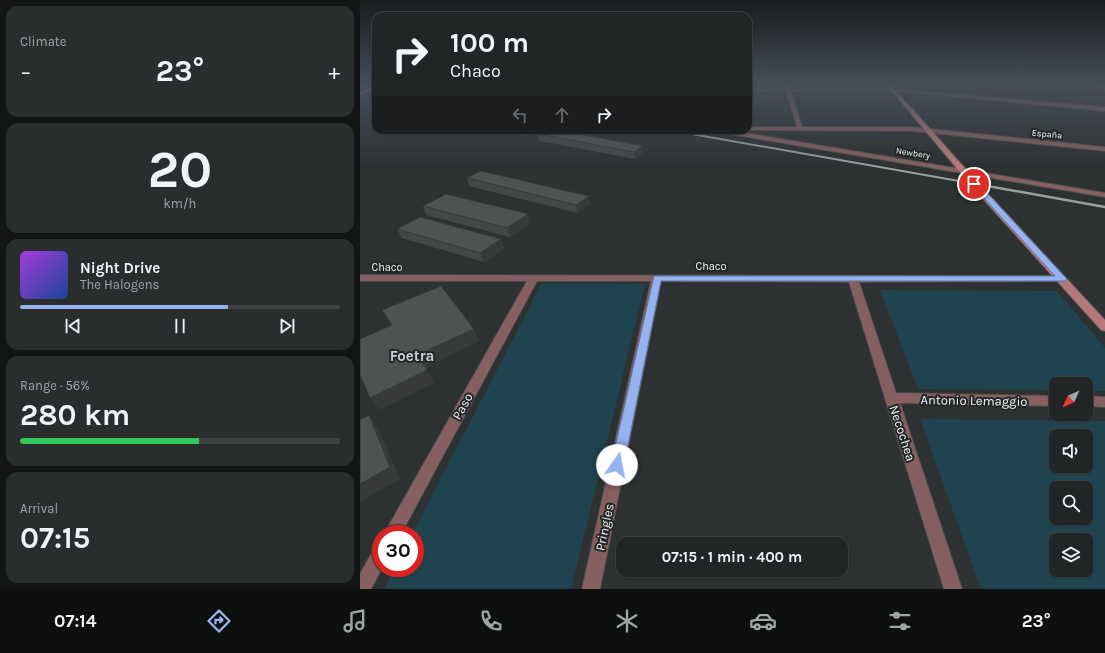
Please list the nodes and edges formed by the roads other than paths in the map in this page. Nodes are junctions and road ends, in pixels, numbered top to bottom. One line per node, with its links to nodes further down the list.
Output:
1 (795, 111): 4 (street)
2 (913, 111): 5 (main road)
3 (752, 129): 4 (street, España)
4 (800, 129): 5 (street, España)
5 (930, 130): 7 (street, España); 8 (main road)
6 (743, 134): 8 (street, Newbery)
7 (1105, 149)
8 (965, 171): 9 (street, Newbery); 14 (main road)
9 (1105, 194)
10 (360, 278): 13 (street, Chaco)
11 (657, 278): 12 (street, Chaco); 13 (street, Chaco); 23 (street, Pringles)
12 (853, 278): 14 (street, Chaco); 16 (street, Necochea)
13 (533, 279): 20 (street, Paso)
14 (1062, 279): 15 (main road)
15 (1105, 327)
16 (891, 398): 17 (street, Antonio Lemaggio); 24 (street, Necochea)
17 (1049, 401)
18 (1093, 401): 19 (street)
19 (1105, 402)
20 (397, 525)
21 (372, 569): 22 (street)
22 (361, 589)
23 (591, 589)
24 (953, 589)

